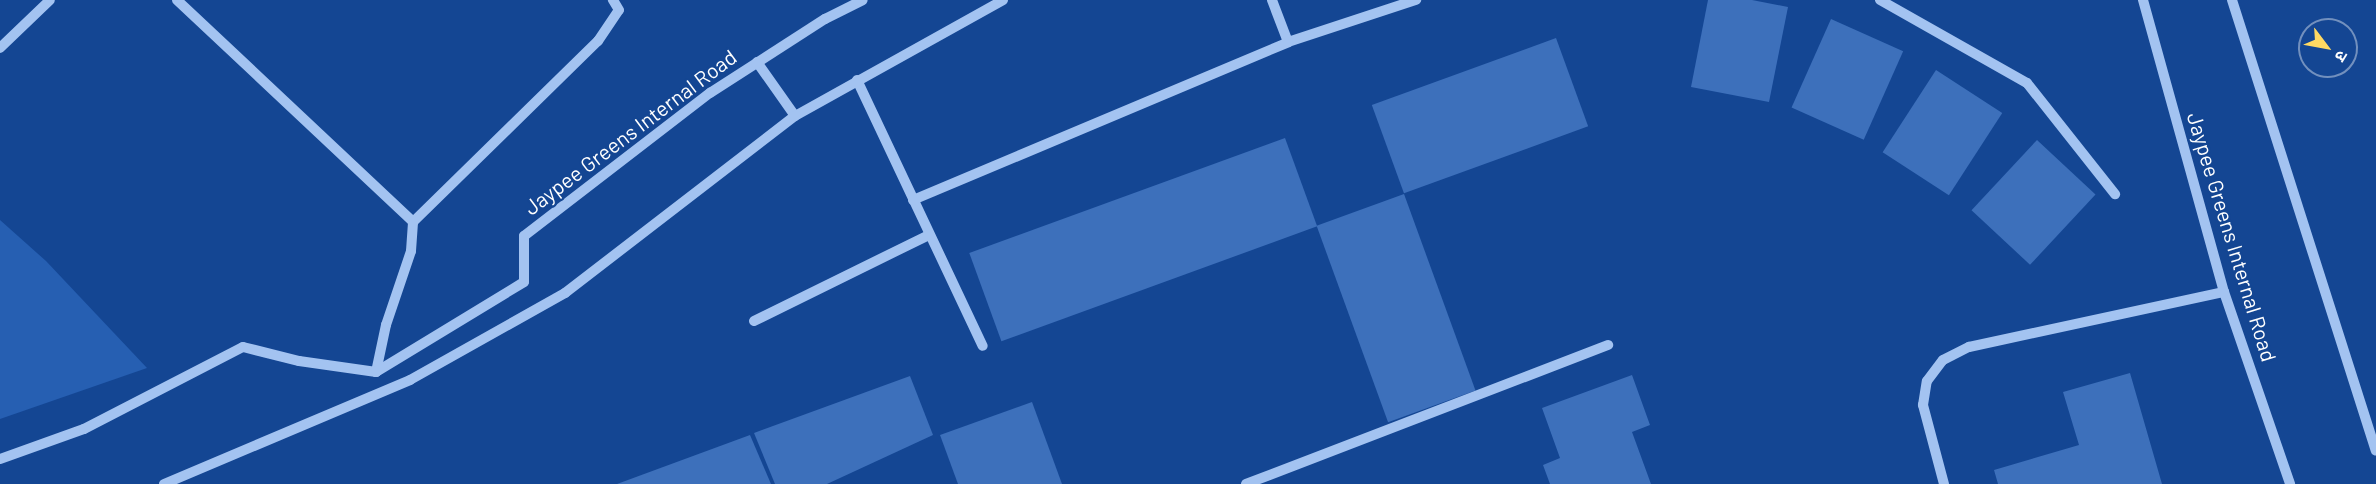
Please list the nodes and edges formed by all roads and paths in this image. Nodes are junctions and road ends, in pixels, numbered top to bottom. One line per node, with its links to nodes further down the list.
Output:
1 (50, 0): 12 (street)
2 (177, 0): 18 (street)
3 (613, 0): 18 (street)
4 (862, 0): 13 (street, Jaypee Greens Internal Road)
5 (1003, 0): 14 (street)
6 (1272, 0): 11 (street)
7 (1416, 0): 11 (street)
8 (1880, 0): 16 (street)
9 (2143, 0): 20 (street, Jaypee Greens Internal Road)
10 (2232, 0): 25 (street)
11 (1288, 42): 17 (street)
12 (0, 48)
13 (757, 62): 15 (street); 24 (street, Jaypee Greens Internal Road)
14 (857, 80): 15 (street); 17 (street)
15 (795, 116): 27 (street)
16 (2115, 194)
17 (913, 200): 19 (street)
18 (413, 222): 24 (street)
19 (929, 235): 21 (street); 23 (street)
20 (2224, 292): 29 (street); 30 (street, Jaypee Greens Internal Road)
21 (754, 321)
22 (1608, 345): 28 (street)
23 (983, 346)
24 (376, 372): 26 (street)
25 (2376, 451)
26 (0, 459)
27 (164, 484)
28 (1245, 484)
29 (1944, 484)
30 (2290, 484)

